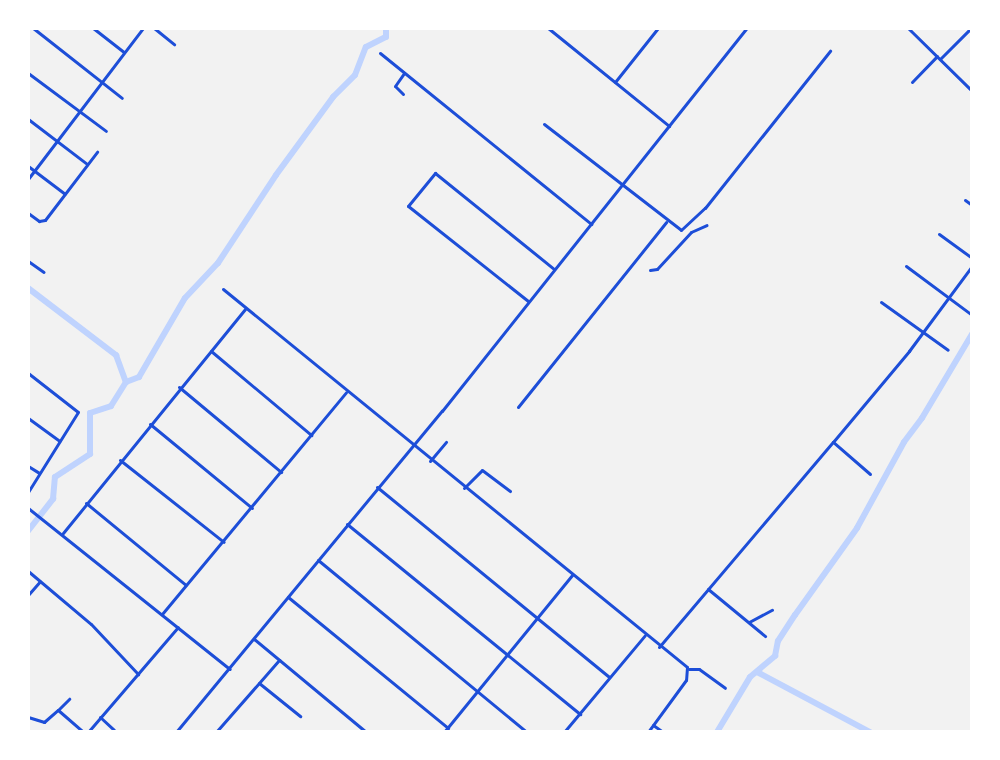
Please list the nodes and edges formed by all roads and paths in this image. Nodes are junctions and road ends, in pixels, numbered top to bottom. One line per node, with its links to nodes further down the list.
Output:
1 (33, 28): 17 (street)
2 (93, 28): 12 (street)
3 (143, 28): 12 (street)
4 (154, 28): 10 (street)
5 (548, 28): 18 (street)
6 (658, 28): 18 (street)
7 (747, 28): 26 (street)
8 (908, 28): 14 (street)
9 (971, 28): 14 (street)
10 (174, 45)
11 (830, 51): 42 (street)
12 (124, 52): 17 (street)
13 (380, 53): 15 (street)
14 (939, 58): 19 (street); 20 (street)
15 (404, 72): 21 (street); 40 (street)
16 (28, 73): 23 (street)
17 (102, 82): 22 (street); 23 (street)
18 (615, 82): 26 (street)
19 (912, 82)
20 (972, 91)
21 (403, 94)
22 (122, 98)
23 (80, 111): 27 (street); 28 (street)
24 (28, 119): 28 (street)
25 (544, 124): 34 (street)
26 (669, 126): 34 (street)
27 (106, 131)
28 (57, 141): 30 (street); 32 (street)
29 (97, 152): 30 (street)
30 (87, 164): 35 (street)
31 (28, 166): 32 (street)
32 (34, 171): 33 (street); 35 (street)
33 (28, 179)
34 (620, 185): 39 (street); 40 (street)
35 (65, 194): 38 (street)
36 (965, 200): 37 (street)
37 (972, 205)
38 (28, 213)
39 (666, 222): 42 (street); 64 (street)
40 (591, 224): 49 (street)
41 (707, 225): 44 (street)
42 (681, 230): 44 (street)
43 (939, 234): 45 (street)
44 (686, 237): 50 (street)
45 (972, 258)
46 (28, 261): 51 (street)
47 (906, 266): 53 (street)
48 (972, 266): 53 (street)
49 (554, 269): 54 (street); 54 (street)
50 (650, 270)
51 (44, 272)
52 (223, 289): 56 (street)
53 (949, 298): 57 (street); 58 (street)
54 (528, 301): 71 (street)
55 (881, 302): 58 (street)
56 (245, 308): 60 (street); 63 (street)
57 (972, 315)
58 (923, 333): 59 (street); 70 (street)
59 (948, 350)
60 (211, 351): 62 (street); 67 (street)
61 (28, 373): 68 (street)
62 (179, 387): 66 (street); 75 (street)
63 (346, 392): 67 (street); 71 (street)
64 (518, 407)
65 (28, 418): 68 (street)
66 (150, 424): 72 (street); 84 (street)
67 (311, 435): 75 (street)
68 (60, 441): 76 (street)
69 (446, 442): 73 (street)
70 (833, 442): 77 (street); 93 (street)
71 (412, 447): 73 (street); 78 (street)
72 (120, 460): 82 (street); 87 (street)
73 (430, 461): 79 (street)
74 (28, 466): 76 (street)
75 (281, 472): 84 (street)
76 (40, 474): 81 (street)
77 (870, 474)
78 (377, 487): 85 (street); 98 (street)
79 (464, 488): 80 (street); 90 (street)
80 (510, 491)
81 (28, 492)
82 (86, 503): 86 (street); 92 (street)
83 (28, 508): 86 (street)
84 (252, 508): 87 (street)
85 (347, 524): 88 (street); 105 (street)
86 (63, 533): 97 (street)
87 (224, 542): 92 (street)
88 (318, 560): 95 (street); 113 (street)
89 (28, 571): 91 (street)
90 (572, 575): 98 (street); 101 (street)
91 (40, 581): 94 (street); 109 (street)
92 (186, 585): 97 (street)
93 (708, 589): 99 (street); 104 (street)
94 (28, 595)
95 (288, 597): 103 (street); 121 (street)
96 (772, 610): 99 (street)
97 (162, 614): 100 (street)
98 (537, 618): 105 (street); 110 (street)
99 (749, 622): 102 (street)
100 (178, 627): 107 (street); 109 (street)
101 (645, 635): 104 (street); 110 (street)
102 (765, 636)
103 (254, 639): 106 (street); 107 (street)
104 (659, 647): 108 (street)
105 (506, 654): 113 (street); 116 (street)
106 (279, 660): 111 (street); 127 (street)
107 (230, 669): 125 (street)
108 (688, 669): 112 (street); 120 (street)
109 (138, 674): 119 (street)
110 (609, 677): 116 (street)
111 (260, 683): 117 (street); 126 (street)
112 (725, 688)
113 (477, 690): 121 (street); 129 (street)
114 (69, 699): 115 (street)
115 (58, 710): 118 (street); 123 (street)
116 (580, 714): 130 (street)
117 (300, 716)
118 (28, 717)
119 (100, 717): 122 (street); 124 (street)
120 (653, 725): 131 (street); 132 (street)
121 (448, 728): 128 (street)
122 (114, 730)
123 (83, 732)
124 (88, 732)
125 (177, 732)
126 (216, 732)
127 (366, 732)
128 (444, 732)
129 (527, 732)
130 (564, 732)
131 (648, 732)
132 (663, 732)

